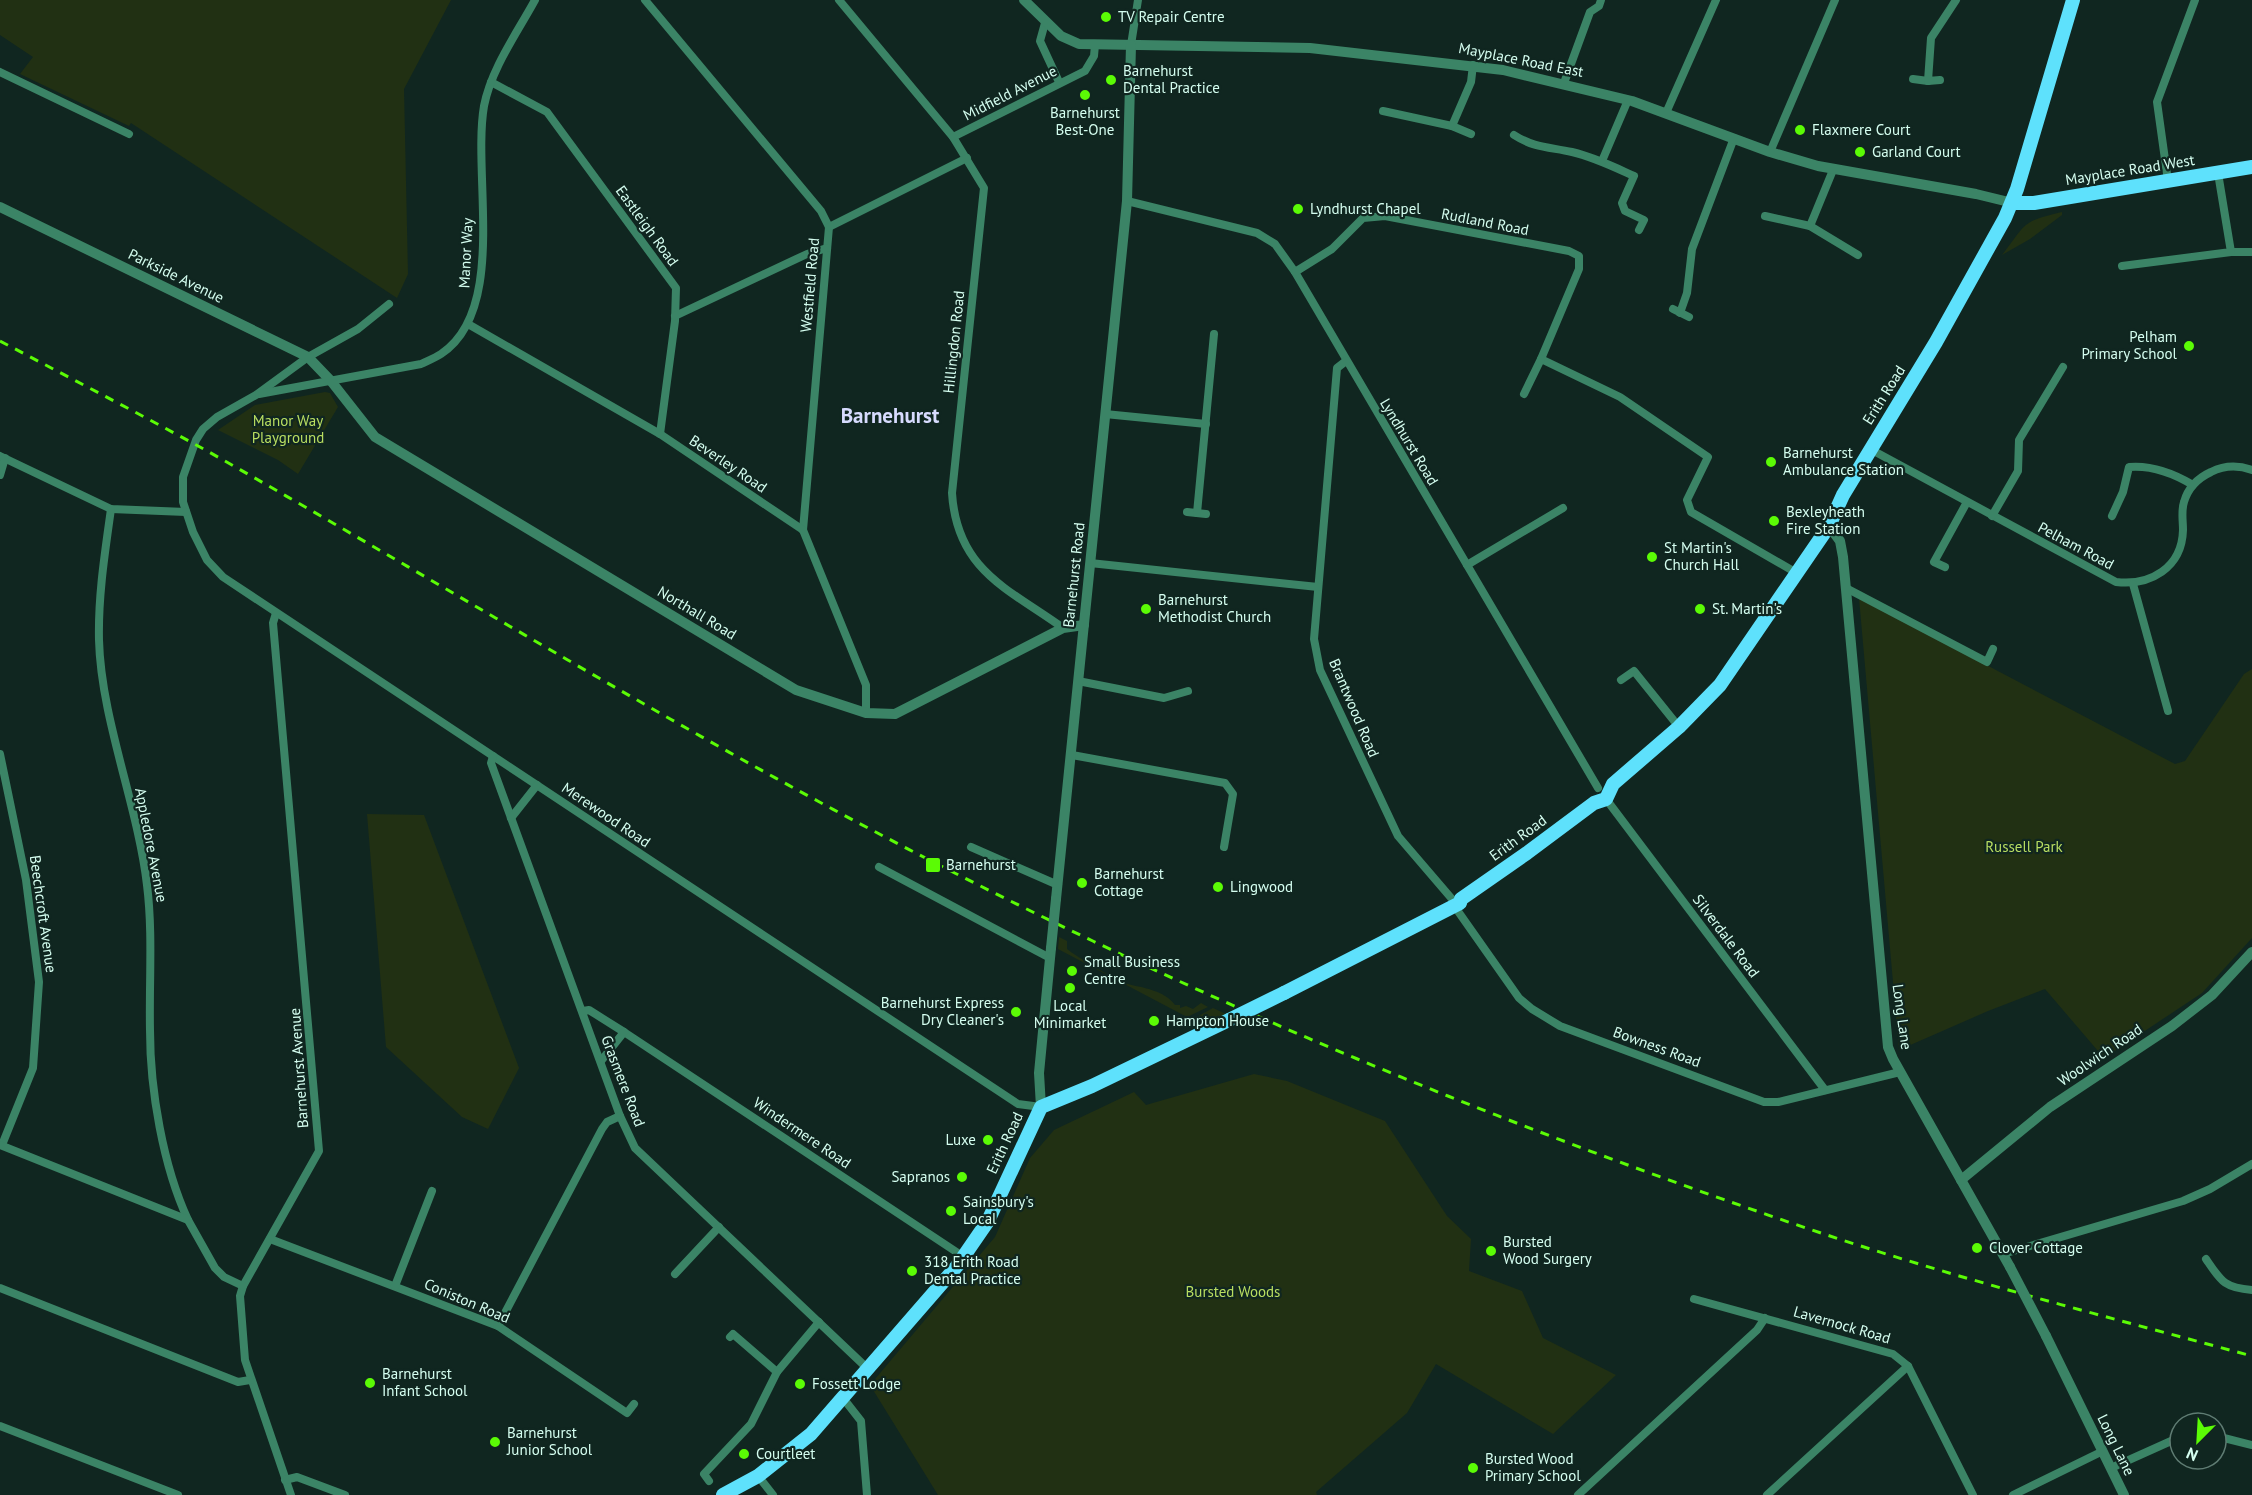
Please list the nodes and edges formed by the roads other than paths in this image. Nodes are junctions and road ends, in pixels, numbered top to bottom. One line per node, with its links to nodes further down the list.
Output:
1 (535, 0): 20 (street, Manor Way)
2 (645, 0): 44 (street, Westfield Road)
3 (839, 0): 30 (street)
4 (1024, 0): 12 (street, Mayplace Road East)
5 (1138, 0): 14 (street)
6 (1601, 0): 22 (street)
7 (1716, 0): 25 (street)
8 (1835, 0): 32 (street)
9 (1956, 0): 19 (street)
10 (2073, 0): 40 (main road, Erith Road)
11 (2195, 0): 38 (street)
12 (1045, 23): 13 (street, Mayplace Road East); 21 (street)
13 (1095, 45): 14 (street, Mayplace Road East); 21 (street, Midfield Avenue)
14 (1131, 45): 15 (street, Mayplace Road East); 39 (street, Barnehurst Road)
15 (1473, 65): 22 (street, Mayplace Road East); 26 (street)
16 (0, 72): 27 (street)
17 (1913, 79): 19 (street)
18 (1940, 80): 19 (street)
19 (1928, 81)
20 (491, 82): 54 (street, Eastleigh Road); 55 (street, Manor Way)
21 (1059, 82): 30 (street, Midfield Avenue)
22 (1564, 82): 23 (street, Mayplace Road East)
23 (1628, 100): 25 (street, Mayplace Road East); 34 (street)
24 (1383, 111): 26 (street)
25 (1666, 113): 31 (street, Mayplace Road East)
26 (1452, 126): 28 (street)
27 (129, 134)
28 (1471, 134)
29 (1514, 135): 34 (street)
30 (953, 137): 33 (street, Midfield Avenue)
31 (1734, 138): 32 (street, Mayplace Road East); 53 (street)
32 (1770, 152): 36 (street, Mayplace Road East)
33 (967, 158): 44 (street); 90 (street, Hillingdon Road)
34 (1602, 161): 45 (street)
35 (2252, 167): 37 (main road, Mayplace Road West)
36 (1833, 170): 40 (street, Mayplace Road East); 43 (street)
37 (2218, 173): 38 (main road, Mayplace Road West); 47 (street)
38 (2168, 181): 40 (main road, Mayplace Road West)
39 (1127, 201): 51 (street, Lyndhurst Road); 64 (street, Barnehurst Road)
40 (2013, 203): 67 (main road, Erith Road)
41 (0, 207): 57 (street, Parkside Avenue)
42 (1765, 216): 43 (street)
43 (1810, 226): 49 (street)
44 (829, 227): 46 (street, Westfield Road)
45 (1639, 230)
46 (827, 248): 54 (street); 80 (street, Westfield Road)
47 (2231, 252): 48 (street); 50 (street)
48 (2252, 252)
49 (1858, 255)
50 (2122, 266)
51 (1295, 272): 58 (street, Rudland Road); 59 (street, Lyndhurst Road)
52 (389, 304): 57 (street)
53 (1681, 313)
54 (675, 316): 66 (street, Eastleigh Road)
55 (468, 324): 61 (street, Manor Way); 66 (street, Beverley Road)
56 (1214, 334): 65 (street)
57 (308, 357): 61 (street, Parkside Avenue); 63 (street)
58 (1540, 359): 62 (street, Rudland Road); 84 (street)
59 (1346, 361): 82 (street, Lyndhurst Road); 86 (street, Brantwood Road)
60 (2062, 367): 77 (street)
61 (331, 381): 63 (street, Manor Way); 96 (street, Northall Road)
62 (1524, 394)
63 (256, 395): 75 (street, Merewood Road)
64 (1106, 414): 65 (street); 81 (street, Barnehurst Road)
65 (1206, 424): 76 (street)
66 (660, 434): 80 (street, Beverley Road)
67 (1870, 449): 72 (street, Pelham Road); 79 (main road, Erith Road)
68 (3, 457): 70 (street); 74 (street)
69 (2252, 470): 71 (street)
70 (0, 475)
71 (2193, 485): 78 (street); 85 (street)
72 (1967, 502): 77 (street, Pelham Road); 83 (street)
73 (1563, 508): 82 (street)
74 (111, 509): 75 (street); 122 (street, Appledore Avenue)
75 (186, 513): 88 (street, Merewood Road)
76 (1197, 513)
77 (1992, 516): 85 (street, Pelham Road)
78 (2112, 516)
79 (1829, 526): 84 (main road, Erith Road); 87 (street, Long Lane)
80 (803, 530): 96 (street)
81 (1090, 563): 86 (street); 89 (street, Barnehurst Road)
82 (1467, 565): 102 (street, Lyndhurst Road)
83 (1945, 567)
84 (1795, 572): 97 (main road, Erith Road)
85 (2133, 584): 95 (street)
86 (1318, 587): 108 (street, Brantwood Road)
87 (1846, 588): 91 (street); 114 (street, Long Lane)
88 (276, 613): 100 (street, Merewood Road); 124 (street, Barnehurst Avenue)
89 (1083, 625): 90 (street, Northall Road); 93 (street, Barnehurst Road)
90 (1063, 628): 96 (street, Northall Road)
91 (1994, 649)
92 (1621, 680): 97 (street)
93 (1078, 681): 94 (street); 99 (street, Barnehurst Road)
94 (1188, 691)
95 (2168, 711)
96 (866, 713)
97 (1679, 727): 102 (main road, Erith Road)
98 (0, 754): 118 (street, Beechcroft Avenue)
99 (1072, 755): 105 (street); 107 (street, Barnehurst Road)
100 (493, 756): 101 (street, Merewood Road); 103 (street, Grasmere Road)
101 (537, 785): 103 (street); 116 (street, Merewood Road)
102 (1599, 796): 108 (main road, Erith Road); 115 (street, Silverdale Road)
103 (511, 818): 111 (street, Grasmere Road)
104 (971, 847): 107 (street)
105 (1224, 848)
106 (879, 867): 110 (street)
107 (1058, 885): 110 (street, Barnehurst Road, bridge)
108 (1453, 903): 115 (street, Bowness Road); 116 (main road, Erith Road, bridge)
109 (2252, 952): 120 (street, Woolwich Road)
110 (1051, 953): 116 (street, Barnehurst Road)
111 (583, 1011): 112 (street, Windermere Road); 113 (street, Grasmere Road)
112 (624, 1032): 113 (street); 126 (street, Windermere Road)
113 (601, 1061): 117 (street, Grasmere Road)
114 (1900, 1072): 115 (street, Bowness Road); 120 (street, Long Lane)
115 (1825, 1090)
116 (1041, 1107): 126 (main road, Erith Road)
117 (620, 1116): 123 (street, Grasmere Road); 136 (street)
118 (1, 1145): 122 (street)
119 (2252, 1164): 125 (street)
120 (1961, 1180): 125 (street, Long Lane)
121 (432, 1191): 130 (street)
122 (188, 1220): 129 (street, Appledore Avenue)
123 (719, 1227): 128 (street); 135 (street, Grasmere Road)
124 (270, 1239): 129 (street, Barnehurst Avenue); 130 (street, Coniston Road)
125 (2003, 1254): 148 (street, Long Lane, bridge)
126 (964, 1257): 139 (main road, Erith Road)
127 (2206, 1259): 132 (street)
128 (675, 1274)
129 (243, 1286): 141 (street, Barnehurst Avenue)
130 (395, 1286): 136 (street, Coniston Road)
131 (0, 1288): 141 (street)
132 (2252, 1290)
133 (1694, 1299): 134 (street, Lavernock Road)
134 (1765, 1318): 138 (street, Lavernock Road); 159 (street)
135 (819, 1322): 139 (street, Grasmere Road); 140 (street)
136 (498, 1326): 143 (street, Coniston Road)
137 (730, 1337): 140 (street)
138 (1908, 1366): 160 (street); 161 (street)
139 (868, 1369): 142 (main road, Erith Road)
140 (777, 1372): 151 (street)
141 (250, 1380): 152 (street, Barnehurst Avenue)
142 (843, 1398): 150 (main road, Erith Road); 158 (street)
143 (634, 1404)
144 (0, 1426): 153 (street)
145 (2228, 1439): 147 (street)
146 (2168, 1442): 149 (street)
147 (2252, 1445)
148 (2103, 1451): 149 (street, Long Lane); 162 (street)
149 (2112, 1468): 163 (street, Long Lane)
150 (758, 1476): 156 (main road, Erith Road); 157 (street)
151 (704, 1478)
152 (285, 1480): 154 (street, Barnehurst Avenue); 155 (street)
153 (178, 1495)
154 (291, 1495)
155 (345, 1495)
156 (723, 1495)
157 (773, 1495)
158 (867, 1495)
159 (1578, 1495)
160 (1767, 1495)
161 (1973, 1495)
162 (2013, 1495)
163 (2124, 1495)

